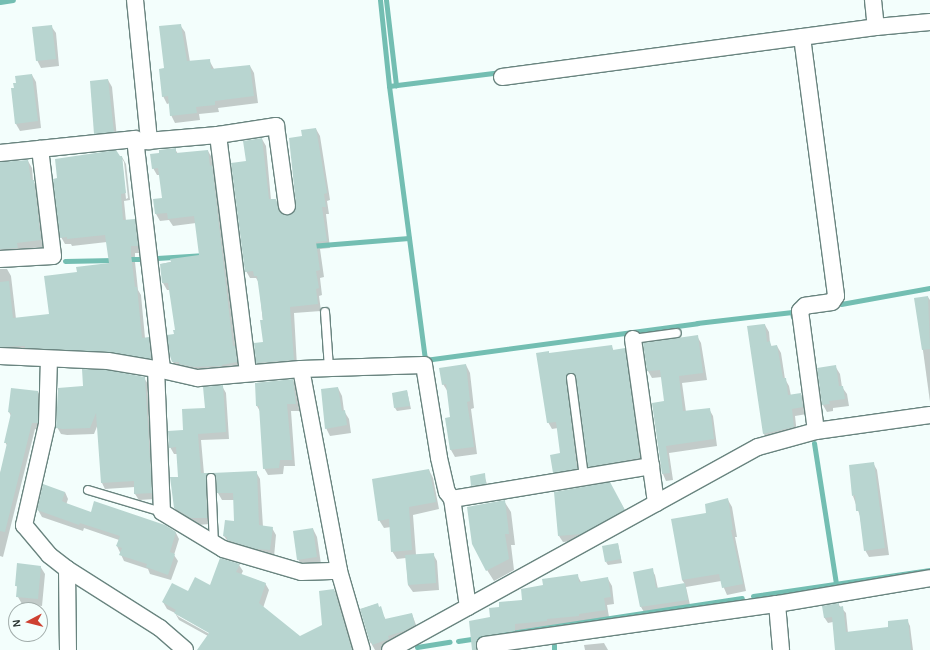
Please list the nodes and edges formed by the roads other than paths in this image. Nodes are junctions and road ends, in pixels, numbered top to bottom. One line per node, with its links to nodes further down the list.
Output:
1 (135, 0): 8 (street)
2 (873, 0): 4 (street)
3 (930, 22): 4 (street)
4 (876, 28): 5 (street)
5 (802, 37): 6 (street); 24 (street)
6 (502, 77)
7 (218, 135): 8 (street); 11 (street); 21 (street)
8 (142, 142): 9 (street); 19 (street)
9 (40, 149): 10 (street); 12 (street)
10 (0, 153)
11 (286, 206)
12 (0, 259)
13 (325, 312): 18 (lane)
14 (677, 333): 15 (lane)
15 (633, 339): 25 (street)
16 (0, 356): 17 (street)
17 (49, 359): 19 (street); 33 (street)
18 (329, 368): 20 (street); 29 (street)
19 (159, 369): 21 (street); 31 (street)
20 (301, 369): 21 (street); 34 (street)
21 (248, 373)
22 (571, 378): 26 (lane)
23 (930, 415): 24 (street)
24 (816, 431): 30 (street)
25 (651, 466): 26 (street); 30 (street)
26 (584, 477): 29 (street)
27 (211, 478): 32 (lane)
28 (88, 490): 31 (lane)
29 (452, 499): 37 (street)
30 (656, 504): 37 (street)
31 (162, 512): 32 (street)
32 (214, 543): 34 (street)
33 (67, 569): 38 (street); 39 (street)
34 (339, 571): 40 (street)
35 (930, 578): 36 (street)
36 (777, 604): 42 (street); 43 (street)
37 (468, 607): 41 (street)
38 (68, 650)
39 (185, 650)
40 (362, 650)
41 (390, 650)
42 (486, 650)
43 (781, 650)

